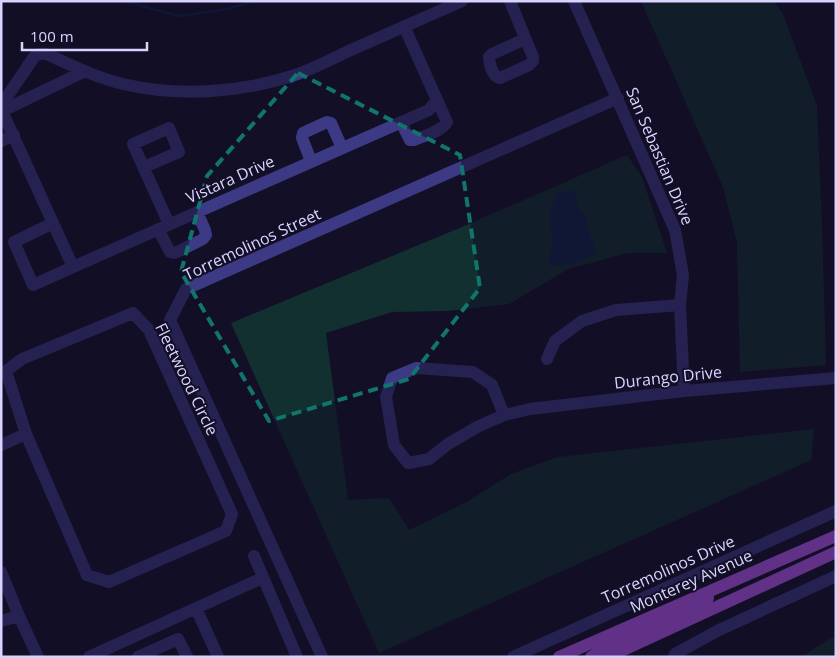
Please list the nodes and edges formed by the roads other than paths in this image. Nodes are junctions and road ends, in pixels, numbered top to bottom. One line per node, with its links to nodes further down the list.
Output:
1 (462, 1): 4 (street)
2 (510, 1): 5 (street)
3 (574, 1): 7 (street, San Sebastian Drive)
4 (404, 26): 6 (street); 8 (street)
5 (525, 40)
6 (85, 71): 9 (street); 9 (street)
7 (618, 98): 20 (street, San Sebastian Drive); 45 (street, Torremolinos Street)
8 (437, 100): 10 (street, Vistara Drive); 10 (street)
9 (2, 111): 11 (street)
10 (401, 122): 13 (street, Vistara Drive)
11 (8, 130): 12 (street); 17 (street)
12 (1, 141)
13 (342, 148): 14 (street, Vistara Drive); 14 (street)
14 (311, 161): 16 (street, Vistara Drive)
15 (144, 167): 18 (street)
16 (197, 212): 18 (street, Vistara Drive); 18 (street)
17 (53, 223): 19 (street); 19 (street, Vistara Drive)
18 (163, 226): 19 (street, Vistara Drive)
19 (73, 267)
20 (680, 305): 21 (street); 23 (street, San Sebastian Drive)
21 (547, 359)
22 (836, 378): 23 (street, Durango Drive)
23 (684, 390): 24 (street, Durango Drive)
24 (504, 415): 24 (street, Durango Drive)
25 (25, 430): 25 (street, Fleetwood Circle); 26 (street); 27 (street)
26 (1, 437)
27 (1, 445)
28 (836, 511): 46 (street, Torremolinos Drive)
29 (836, 536): 35 (main road, Monterey Avenue)
30 (836, 552): 49 (main road, Monterey Avenue)
31 (254, 556): 34 (street)
32 (1, 572): 37 (street)
33 (836, 576): 50 (street)
34 (262, 578): 36 (street); 44 (street)
35 (721, 586): 47 (main road, Monterey Avenue); 48 (main road)
36 (196, 608): 40 (street); 43 (street)
37 (20, 616): 38 (street); 39 (street)
38 (1, 620)
39 (38, 657)
40 (90, 657)
41 (138, 657): 42 (street)
42 (187, 657)
43 (218, 657)
44 (298, 657)
45 (322, 657)
46 (513, 657)
47 (559, 657)
48 (591, 657)
49 (608, 657)
50 (674, 657)

